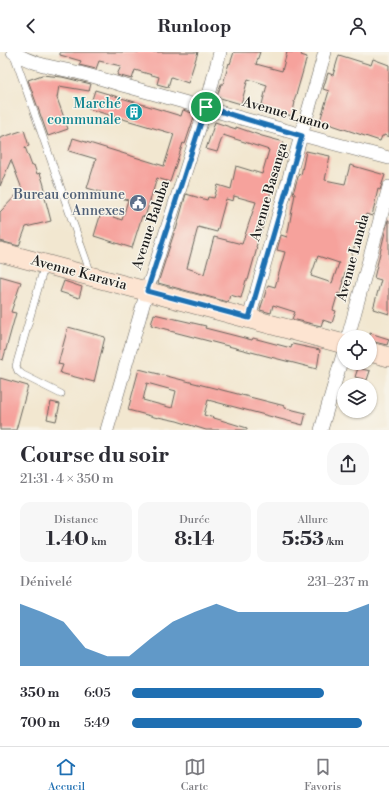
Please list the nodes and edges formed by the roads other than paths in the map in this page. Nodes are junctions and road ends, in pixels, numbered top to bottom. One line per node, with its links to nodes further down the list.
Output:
1 (13, 52): 4 (street, Avenue Luano); 10 (lane)
2 (220, 52): 4 (street, Avenue Baluba)
3 (325, 52): 5 (street, Avenue Basanga)
4 (206, 107): 5 (street, Avenue Luano); 11 (street, Avenue Baluba)
5 (302, 136): 6 (street, Avenue Luano); 12 (street, Avenue Basanga)
6 (389, 158)
7 (389, 187): 13 (street, Avenue Lunda)
8 (0, 252): 9 (street, Avenue Karavia)
9 (45, 264): 10 (street, Avenue Karavia); 18 (lane)
10 (92, 276): 11 (street, Avenue Karavia)
11 (147, 291): 12 (street, Avenue Karavia); 19 (street, Avenue Baluba)
12 (249, 318): 14 (street, Avenue Karavia)
13 (350, 330)
14 (337, 342)
15 (377, 354): 16 (street)
16 (389, 357)
17 (338, 370): 20 (street)
18 (61, 394)
19 (107, 430)
20 (321, 430)

